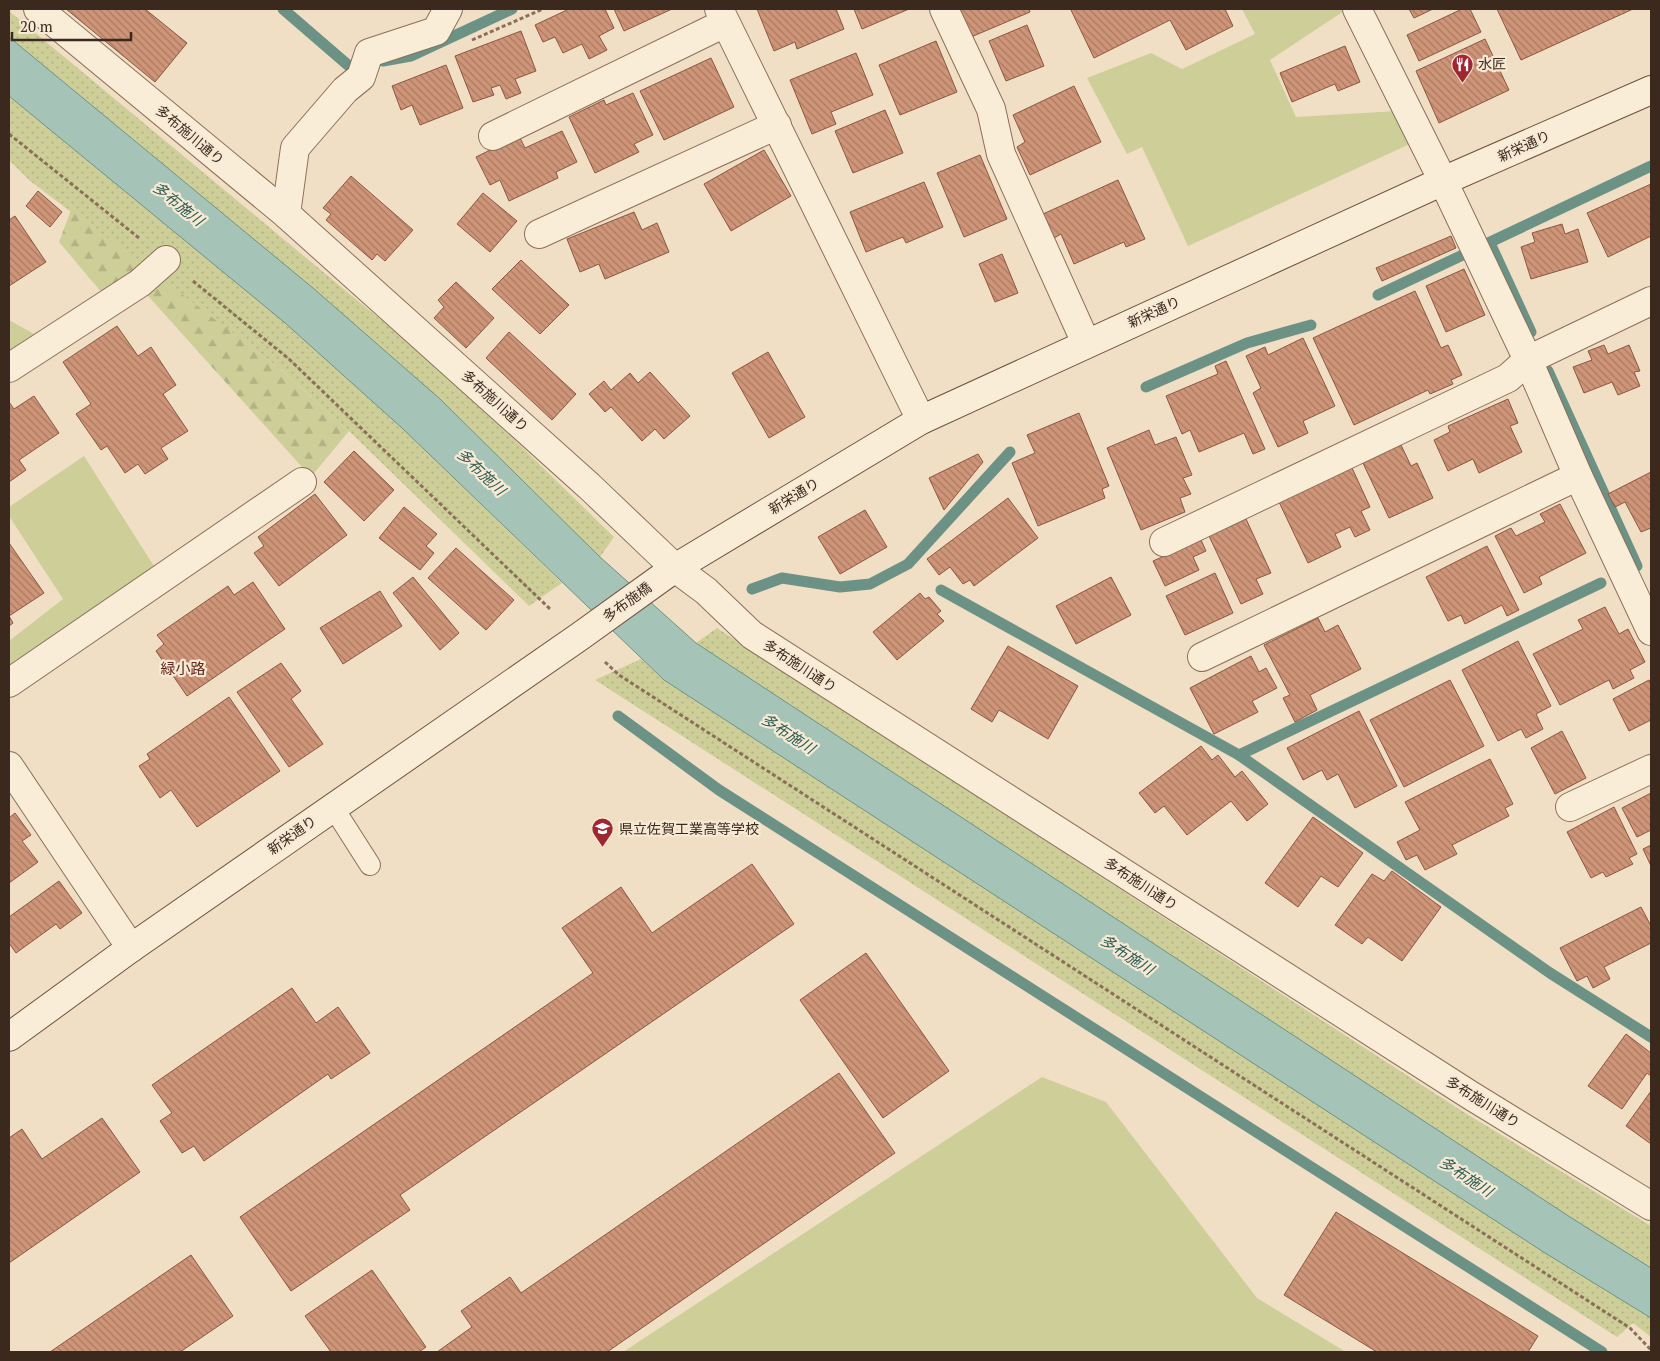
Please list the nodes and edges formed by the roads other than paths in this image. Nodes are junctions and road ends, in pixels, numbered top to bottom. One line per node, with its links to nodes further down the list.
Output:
1 (38, 9): 10 (street, 多布施川通り)
2 (448, 9): 10 (street)
3 (944, 9): 14 (street)
4 (1357, 9): 9 (street)
5 (722, 16): 7 (street); 8 (street)
6 (1651, 90): 9 (street, 新栄通り)
7 (777, 125): 11 (street); 17 (street)
8 (493, 136)
9 (1443, 181): 14 (street, 新栄通り); 15 (street)
10 (286, 214): 21 (street, 多布施川通り)
11 (540, 234)
12 (166, 260): 16 (street)
13 (1651, 300): 15 (street)
14 (1086, 343): 17 (street, 新栄通り)
15 (1528, 360): 18 (street); 20 (street)
16 (9, 368)
17 (922, 420): 21 (street, 新栄通り)
18 (1578, 476): 22 (street); 24 (street)
19 (302, 482): 25 (street)
20 (1164, 542)
21 (675, 568): 23 (street, 多布施橋); 33 (street, 多布施川通り)
22 (1651, 632)
23 (579, 637): 28 (street, 新栄通り)
24 (1202, 657)
25 (9, 683)
26 (9, 766): 31 (street)
27 (1651, 769): 29 (street)
28 (333, 807): 30 (lane); 31 (street, 新栄通り)
29 (1570, 807)
30 (370, 864)
31 (131, 948): 32 (street, 新栄通り)
32 (9, 1037)
33 (1651, 1206)

